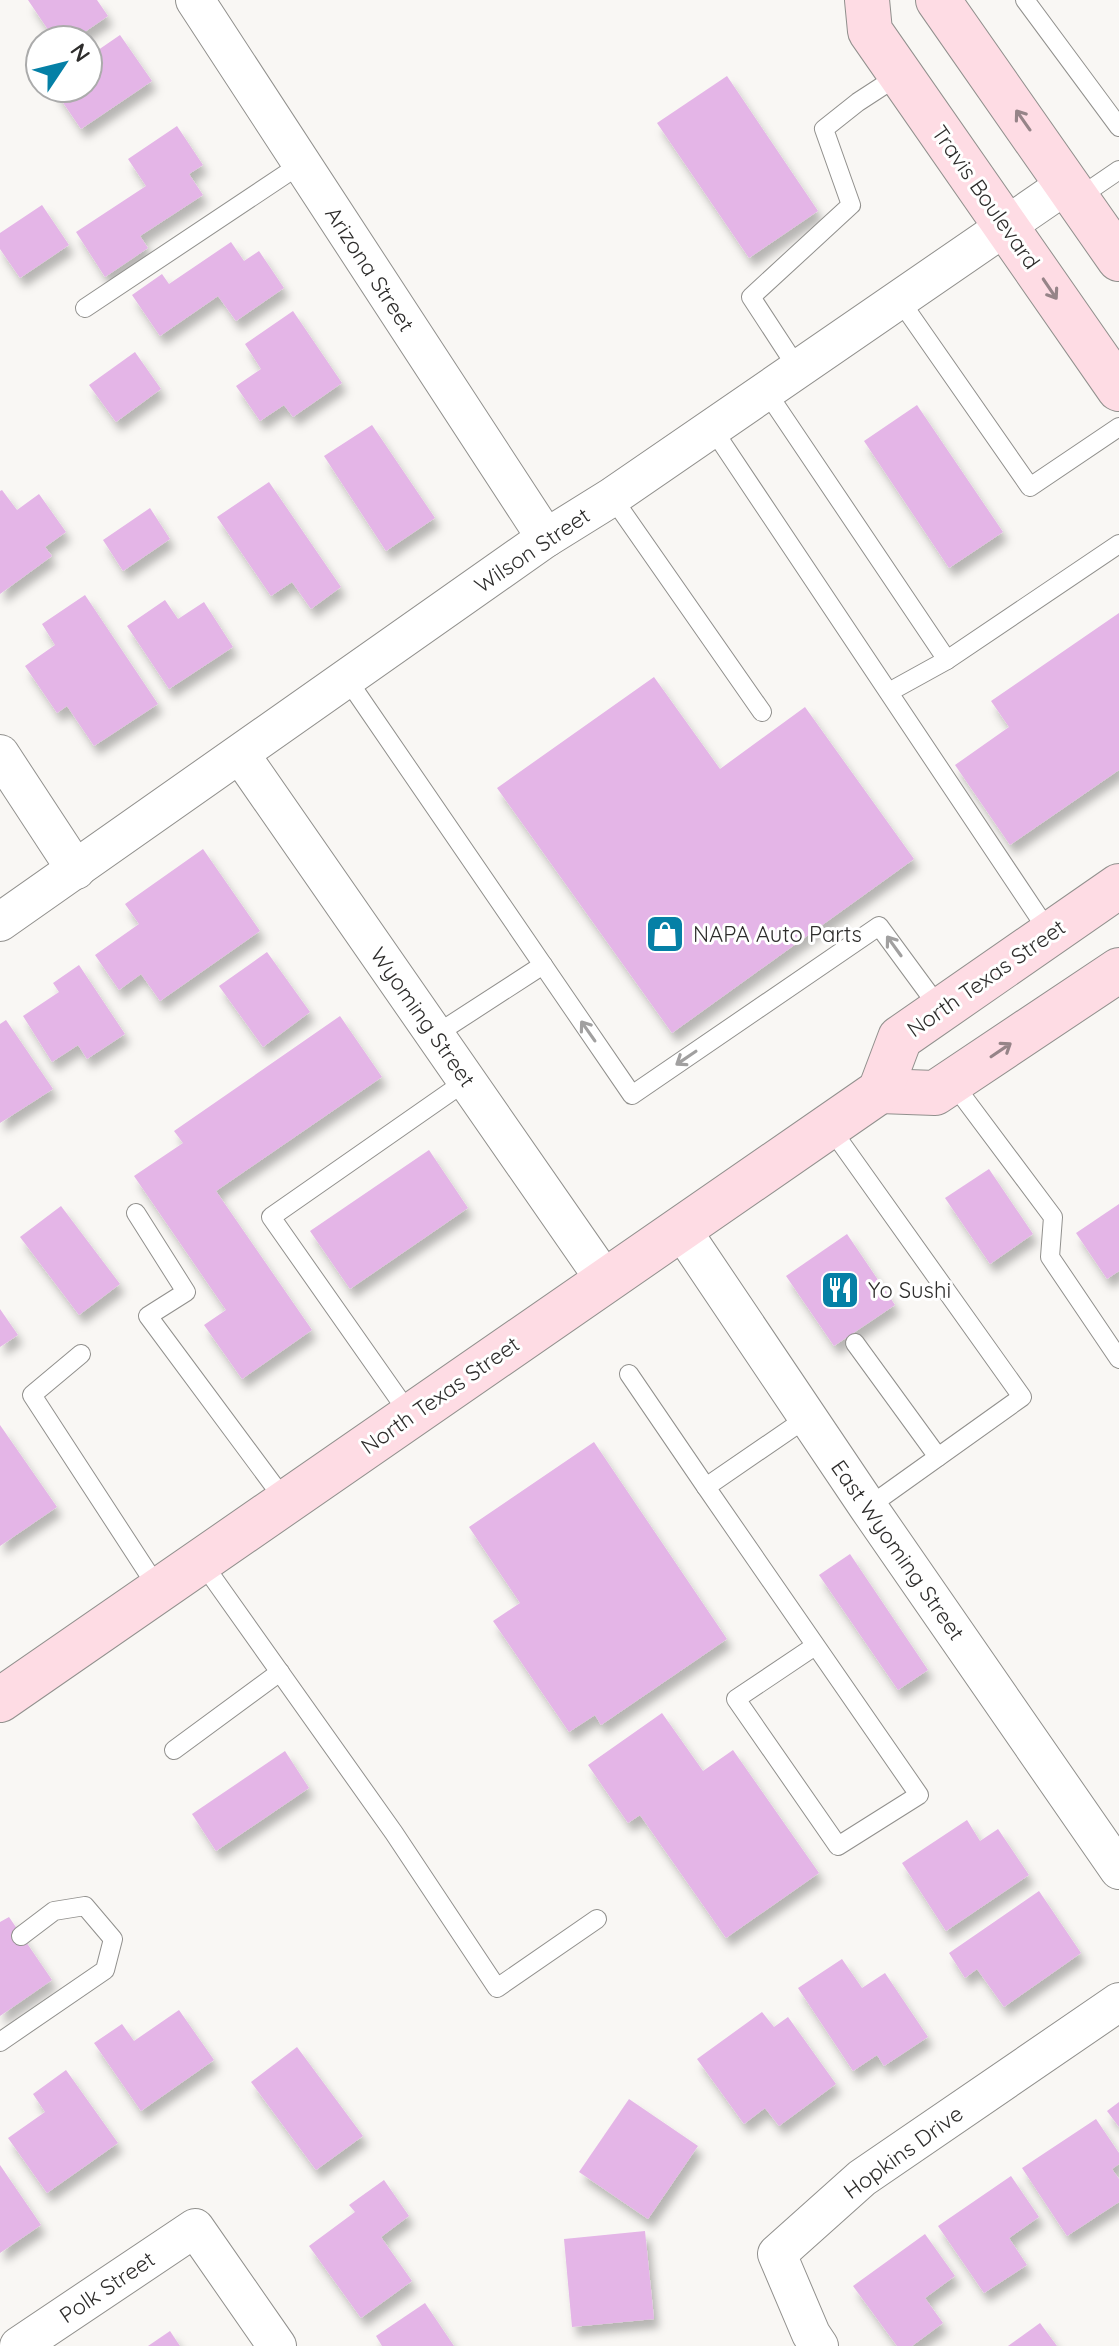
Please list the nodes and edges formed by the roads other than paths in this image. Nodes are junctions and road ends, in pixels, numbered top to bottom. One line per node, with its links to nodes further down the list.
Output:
1 (195, 0): 7 (street, Arizona Street)
2 (867, 0): 5 (main road, Travis Boulevard)
3 (938, 0): 9 (main road, one-way to 3)
4 (1025, 0): 6 (lane)
5 (901, 74): 10 (main road, Travis Boulevard); 14 (lane)
6 (1119, 127)
7 (301, 164): 13 (lane); 20 (street, Arizona Street)
8 (1119, 170): 9 (lane)
9 (1072, 191): 10 (street, Wilson Street); 11 (main road)
10 (1006, 225): 12 (street, Wilson Street); 15 (main road, Travis Boulevard, one-way to 15)
11 (1119, 259)
12 (899, 299): 14 (street, Wilson Street); 17 (lane)
13 (85, 308)
14 (798, 369): 16 (street, Wilson Street)
15 (1119, 389)
16 (766, 391): 18 (street, Wilson Street); 22 (lane)
17 (1119, 427)
18 (712, 428): 19 (street, Wilson Street); 24 (lane)
19 (612, 497): 20 (street, Wilson Street); 25 (lane)
20 (546, 538): 23 (street, Wilson Street)
21 (1119, 544): 22 (lane)
22 (947, 660): 24 (lane)
23 (347, 679): 27 (street, Wilson Street); 32 (lane)
24 (889, 692): 31 (lane)
25 (762, 712)
26 (0, 754): 28 (street)
27 (240, 754): 28 (street, Wilson Street); 35 (street, Wyoming Street)
28 (76, 870): 30 (street, Wilson Street)
29 (1119, 886): 31 (main road, North Texas Street)
30 (0, 922)
31 (1050, 934): 34 (main road, North Texas Street)
32 (543, 965): 34 (lane, one-way to 32); 35 (lane)
33 (1119, 970): 37 (main road, one-way to 33)
34 (940, 1009): 38 (main road, North Texas Street)
35 (435, 1035): 36 (street, Wyoming Street)
36 (466, 1081): 42 (street, Wyoming Street); 47 (lane)
37 (952, 1082): 38 (main road); 45 (lane)
38 (880, 1091): 39 (main road, North Texas Street)
39 (829, 1126): 41 (main road, North Texas Street); 49 (lane)
40 (136, 1213): 51 (lane)
41 (681, 1229): 42 (main road, North Texas Street); 48 (street, East Wyoming Street)
42 (605, 1280): 47 (main road, North Texas Street)
43 (855, 1343): 49 (lane)
44 (81, 1354): 54 (lane)
45 (1119, 1359)
46 (629, 1374): 50 (lane)
47 (410, 1415): 51 (main road, North Texas Street)
48 (808, 1417): 50 (lane); 52 (street, East Wyoming Street)
49 (938, 1457): 52 (lane)
50 (706, 1487): 55 (lane)
51 (286, 1502): 53 (main road, North Texas Street)
52 (868, 1507): 59 (street, East Wyoming Street)
53 (201, 1561): 54 (main road, North Texas Street); 56 (lane)
54 (159, 1590): 57 (main road, North Texas Street)
55 (815, 1646): 55 (lane)
56 (280, 1672): 58 (lane); 60 (lane)
57 (4, 1690)
58 (174, 1750)
59 (1119, 1870)
60 (597, 1919)
61 (21, 1936): 63 (lane)
62 (1119, 2002): 66 (street, Hopkins Drive)
63 (0, 2042)
64 (19, 2346): 65 (street, Polk Street)
65 (277, 2346)
66 (819, 2346)

